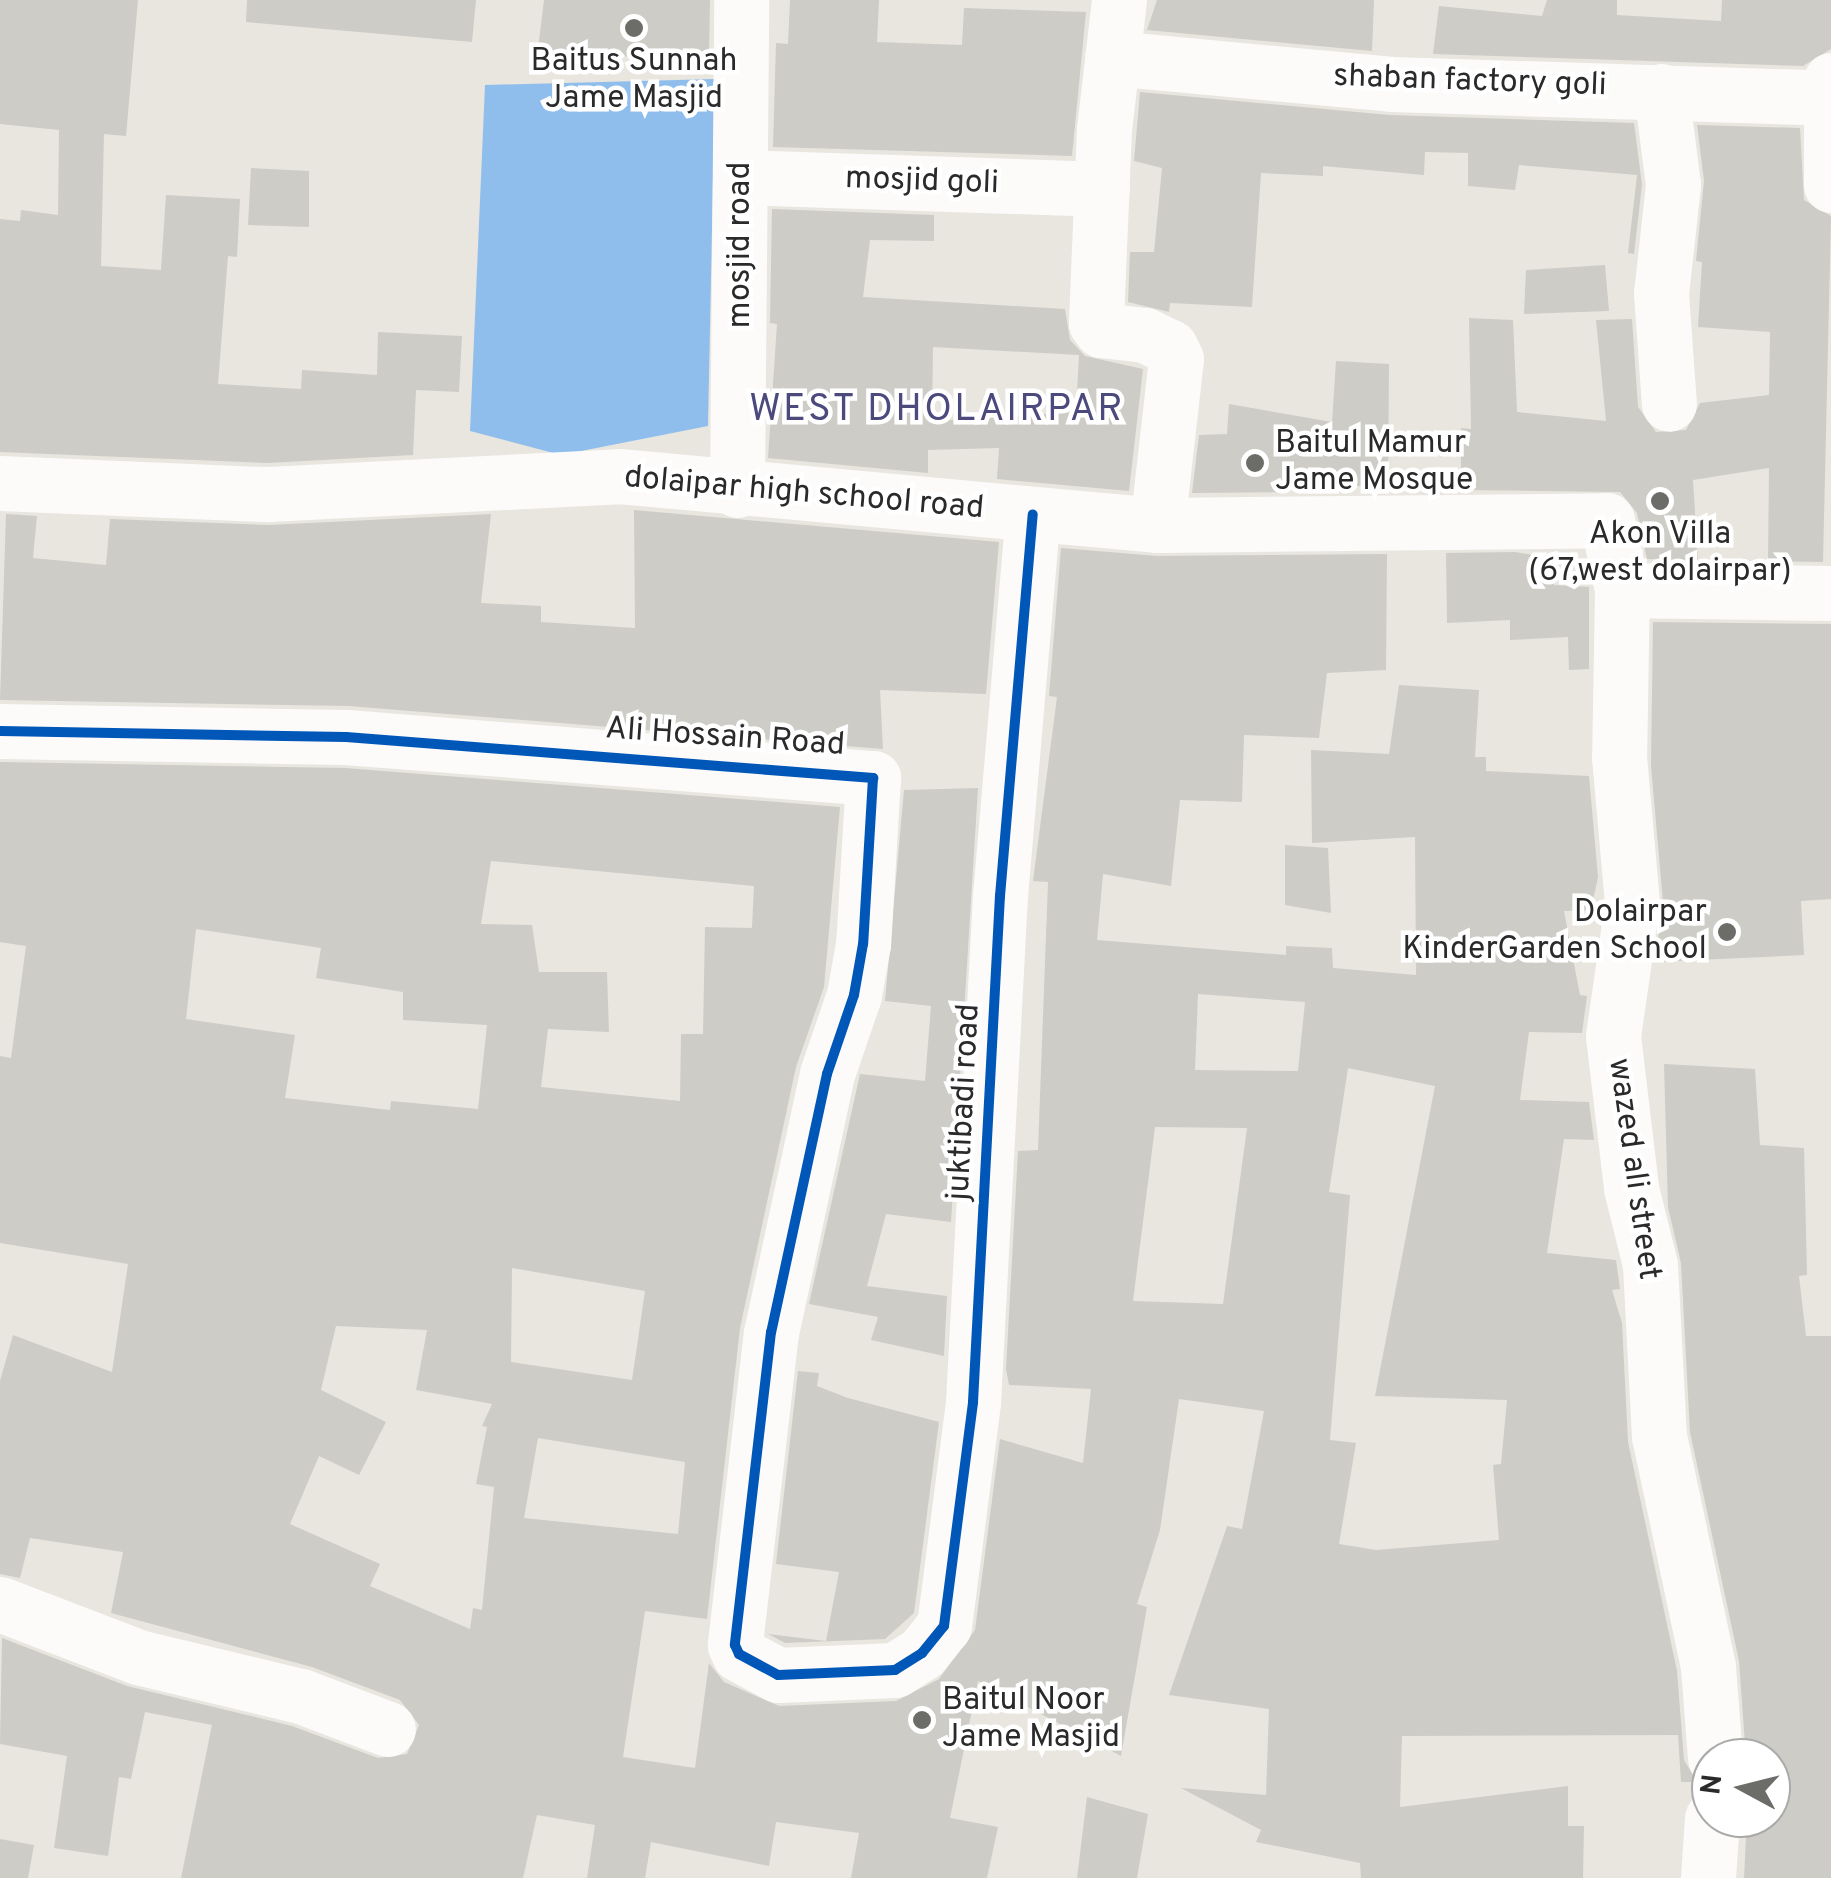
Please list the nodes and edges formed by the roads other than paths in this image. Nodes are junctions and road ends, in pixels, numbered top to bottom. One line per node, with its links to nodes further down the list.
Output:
1 (740, 0): 6 (street, mosjid road)
2 (1119, 0): 3 (street)
3 (1112, 58): 5 (street, shaban factory goli); 8 (street)
4 (1830, 86): 5 (street, shaban factory goli); 7 (street)
5 (1661, 91): 9 (street)
6 (742, 177): 8 (street, mosjid goli); 10 (street, mosjid road)
7 (1831, 186)
8 (1102, 190): 14 (street)
9 (1669, 404)
10 (737, 490): 11 (street, dolaipar high school road); 12 (street, dolaipar high school road)
11 (2, 496)
12 (1034, 514): 14 (street, dolaipar high school road); 19 (street, juktibadi road)
13 (1607, 520): 14 (street, dolaipar high school road); 15 (street, wazed ali street)
14 (1157, 525)
15 (1622, 590): 16 (street); 21 (street, wazed ali street)
16 (1831, 593)
17 (0, 731): 19 (street, Ali Hossain Road)
18 (0, 1604): 20 (street)
19 (896, 1670)
20 (388, 1729)
21 (1713, 1738)
22 (1711, 1838): 23 (street)
23 (1708, 1878)

